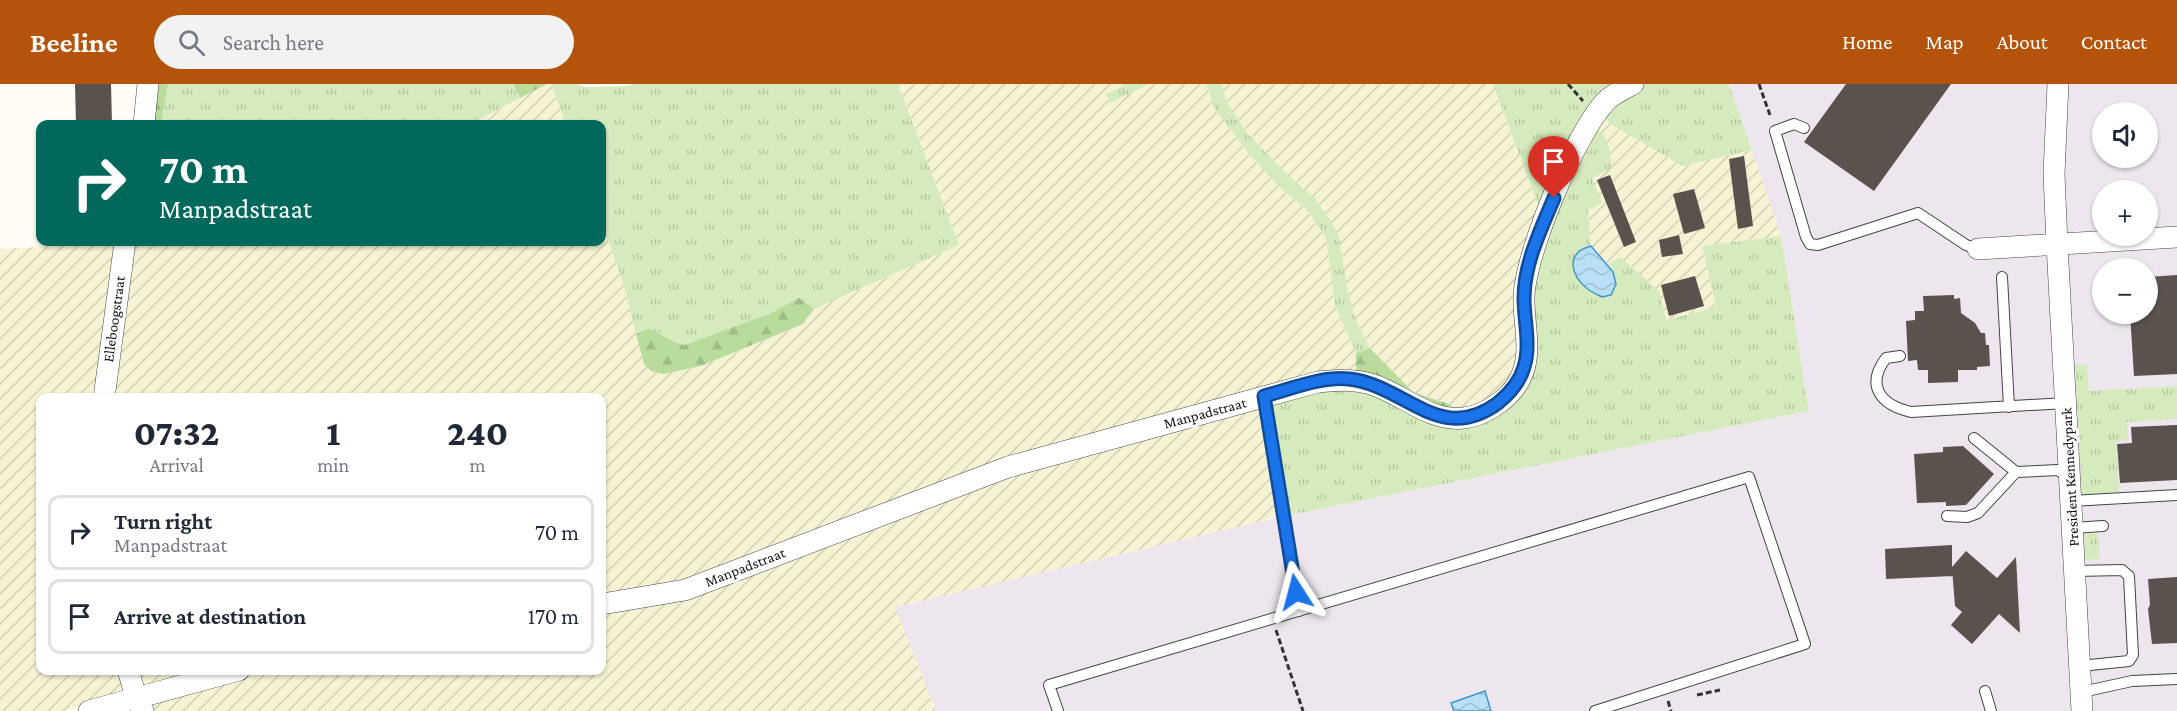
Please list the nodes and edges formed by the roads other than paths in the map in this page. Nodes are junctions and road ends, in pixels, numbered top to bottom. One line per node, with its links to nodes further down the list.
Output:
1 (147, 84): 4 (street)
2 (1633, 84): 13 (street, Manpadstraat)
3 (2058, 84): 7 (street, President Kennedypark)
4 (144, 120)
5 (1804, 128): 9 (lane)
6 (2177, 237): 7 (street)
7 (2057, 244): 9 (street); 14 (street, President Kennedypark)
8 (124, 246): 12 (street, Elleboogstraat)
9 (1978, 249)
10 (2002, 277): 15 (lane)
11 (1900, 357): 15 (lane)
12 (105, 393)
13 (1264, 396): 25 (street, Manpadstraat); 26 (lane)
14 (2066, 403): 15 (lane); 18 (street, President Kennedypark)
15 (2009, 407)
16 (1974, 438): 17 (lane)
17 (2016, 472): 18 (lane); 21 (lane)
18 (2069, 478): 20 (street, President Kennedypark)
19 (2177, 495): 20 (lane)
20 (2071, 501): 23 (street, President Kennedypark)
21 (1947, 516)
22 (2103, 526): 23 (lane)
23 (2073, 528): 24 (street, President Kennedypark)
24 (2076, 570): 27 (street, President Kennedypark); 27 (lane)
25 (606, 603)
26 (1299, 611): 35 (lane); 36 (lane)
27 (2080, 666): 32 (street, President Kennedypark)
28 (130, 675): 33 (street)
29 (224, 675): 33 (street)
30 (2177, 679): 32 (lane)
31 (1984, 691): 37 (lane)
32 (2082, 701)
33 (139, 704): 34 (street)
34 (89, 711)
35 (1058, 711)
36 (1595, 711)
37 (1991, 711)

